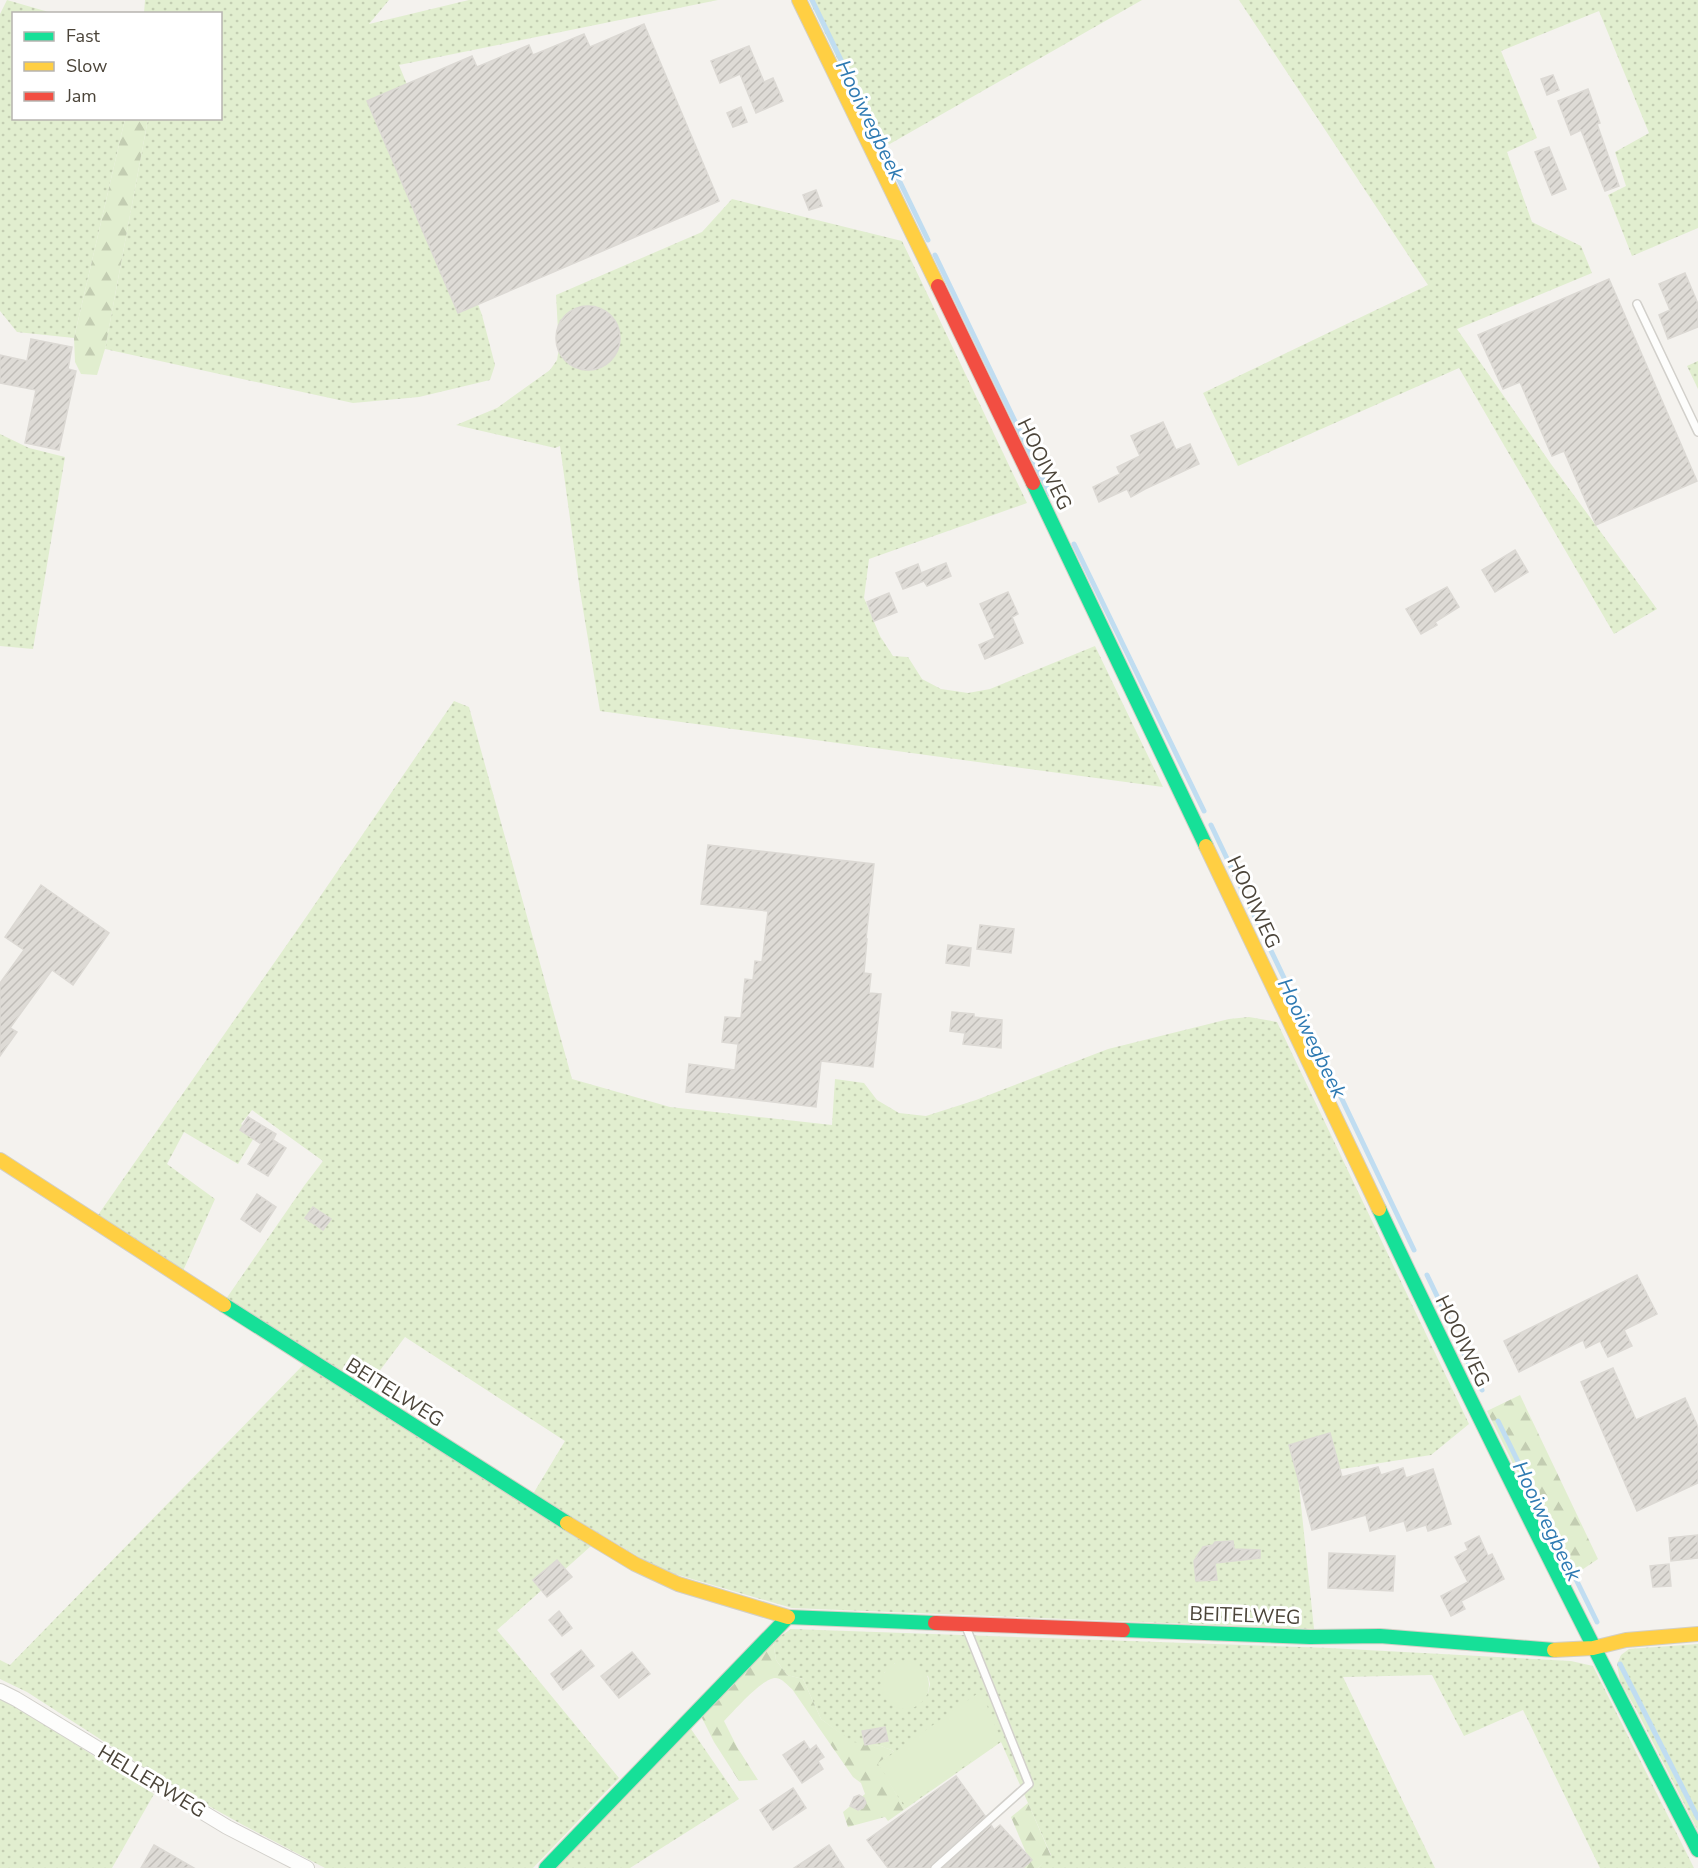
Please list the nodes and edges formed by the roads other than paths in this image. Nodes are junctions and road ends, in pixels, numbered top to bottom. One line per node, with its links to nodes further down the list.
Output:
1 (799, 0): 8 (street, HOOIWEG)
2 (1637, 304): 3 (lane)
3 (1698, 432)
4 (0, 1160): 5 (street, BEITELWEG)
5 (788, 1617): 6 (street, BEITELWEG); 12 (street)
6 (965, 1624): 8 (street, BEITELWEG); 13 (lane)
7 (1698, 1634): 8 (street, BEITELWEG)
8 (1593, 1648): 10 (street, HOOIWEG)
9 (0, 1691): 11 (street, HELLERWEG)
10 (1698, 1850)
11 (307, 1868)
12 (546, 1868)
13 (935, 1868)

